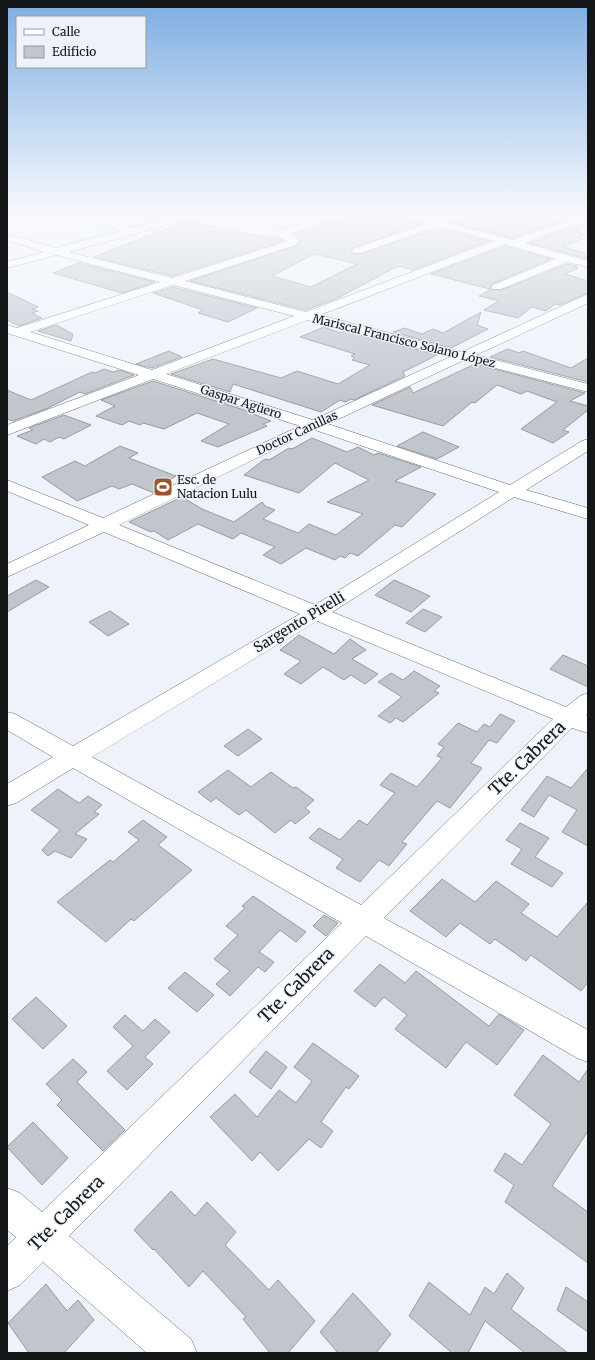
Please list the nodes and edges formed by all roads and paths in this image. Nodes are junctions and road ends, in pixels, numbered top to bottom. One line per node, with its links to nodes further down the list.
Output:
1 (149, 275): 5 (street, Mariscal Francisco Solano López)
2 (195, 275): 5 (street)
3 (417, 275): 8 (street)
4 (524, 275): 6 (street)
5 (175, 282): 8 (street, Mariscal Francisco Solano López); 9 (street)
6 (497, 287)
7 (588, 298): 10 (street, Doctor Canillas)
8 (306, 316): 10 (street, Mariscal Francisco Solano López); 11 (street)
9 (12, 331): 11 (street, Gaspar Agüero)
10 (463, 356): 12 (street, Mariscal Francisco Solano López); 13 (street, Doctor Canillas)
11 (155, 374): 13 (street, Gaspar Agüero); 14 (street)
12 (588, 388)
13 (314, 425): 17 (street, Gaspar Agüero); 19 (street, Doctor Canillas)
14 (7, 430)
15 (588, 444): 17 (street, Sargento Pirelli)
16 (7, 485): 19 (street)
17 (512, 491): 18 (street, Gaspar Agüero); 21 (street, Sargento Pirelli)
18 (588, 514)
19 (104, 526): 20 (street, Doctor Canillas); 21 (street)
20 (7, 571)
21 (316, 613): 22 (street); 24 (street, Sargento Pirelli)
22 (582, 714): 26 (street, Tte. Cabrera)
23 (7, 720): 24 (street)
24 (72, 757): 25 (street, Sargento Pirelli); 26 (street)
25 (7, 796)
26 (361, 920): 27 (street); 29 (street, Tte. Cabrera)
27 (588, 1047)
28 (7, 1206): 29 (street)
29 (42, 1237): 30 (street, Tte. Cabrera); 31 (street)
30 (7, 1272)
31 (177, 1353)

